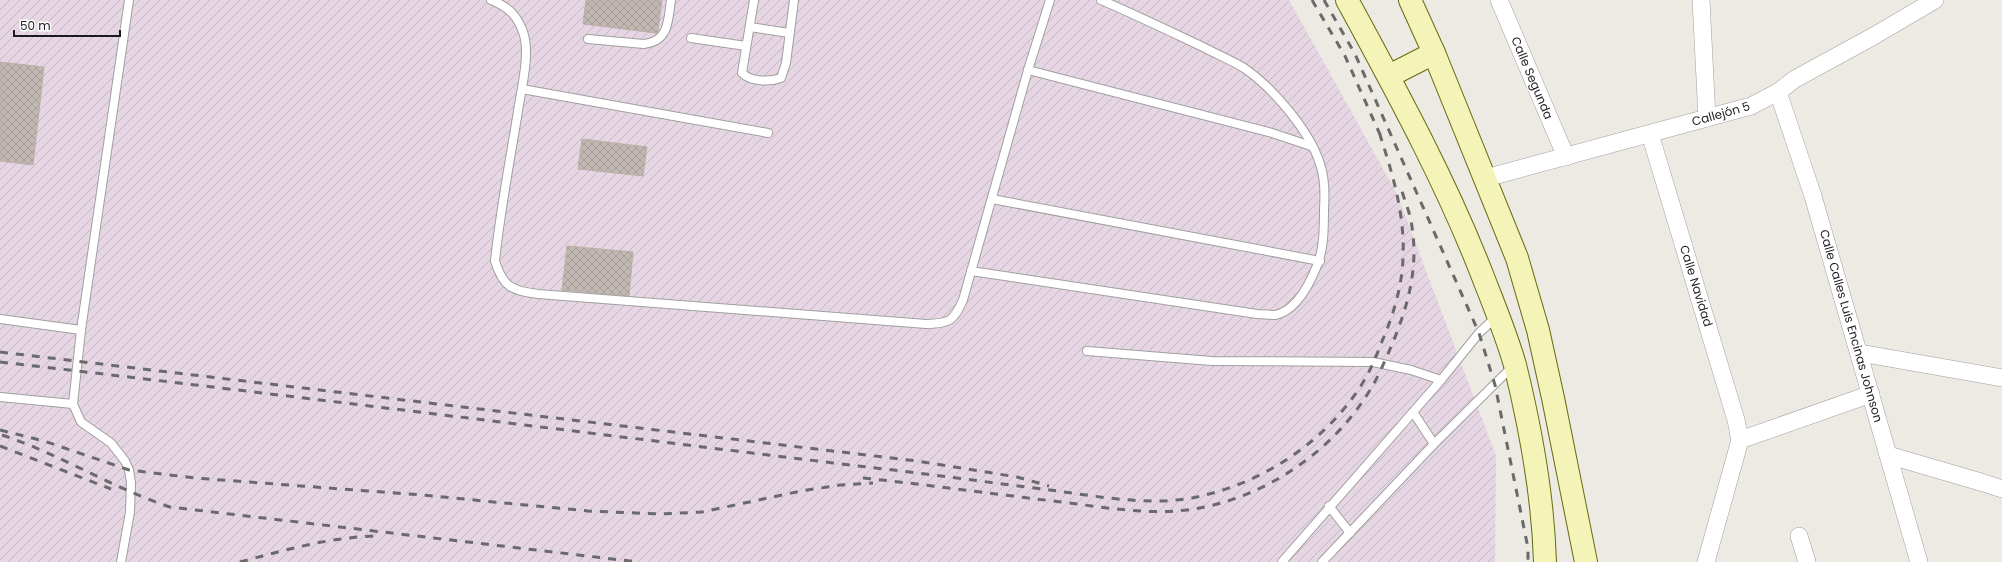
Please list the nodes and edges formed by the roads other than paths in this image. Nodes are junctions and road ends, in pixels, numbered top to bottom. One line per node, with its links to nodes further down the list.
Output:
1 (129, 0): 34 (lane)
2 (490, 0): 21 (lane)
3 (671, 0): 16 (lane)
4 (754, 0): 13 (lane)
5 (794, 0): 14 (lane)
6 (1050, 0): 19 (lane)
7 (1101, 0): 26 (lane)
8 (1347, 0): 20 (main road)
9 (1410, 0): 18 (main road)
10 (1499, 0): 27 (street, Calle Segunda)
11 (1701, 0): 23 (street)
12 (1935, 0): 22 (street, Callejón 5)
13 (750, 27): 14 (lane); 17 (lane)
14 (789, 33): 17 (lane)
15 (691, 38): 17 (lane)
16 (588, 39)
17 (746, 46)
18 (1434, 52): 20 (main road); 28 (main road)
19 (1028, 70): 26 (lane); 29 (lane)
20 (1389, 76): 32 (main road)
21 (522, 89): 24 (lane); 31 (lane)
22 (1778, 92): 23 (street, Callejón 5); 36 (street, Calle Calles Luis Encinas Johnson)
23 (1707, 118): 25 (street, Callejón 5)
24 (768, 132)
25 (1650, 134): 27 (street, Callejón 5); 44 (street, Calle Navidad)
26 (1311, 146): 30 (lane)
27 (1566, 157): 28 (street, Callejón 5)
28 (1486, 178): 55 (main road)
29 (992, 199): 30 (lane); 31 (lane)
30 (1320, 261): 31 (lane)
31 (971, 271)
32 (1498, 315): 37 (main road); 39 (lane)
33 (0, 319): 34 (lane)
34 (81, 330): 42 (lane)
35 (1087, 351): 39 (lane)
36 (1860, 353): 38 (street); 40 (street, Calle Calles Luis Encinas Johnson)
37 (1514, 364): 45 (lane); 54 (main road)
38 (2002, 378)
39 (1441, 380): 43 (lane)
40 (1871, 394): 44 (street); 46 (street, Calle Calles Luis Encinas Johnson)
41 (0, 397): 42 (lane)
42 (73, 404): 51 (lane)
43 (1413, 412): 45 (lane); 48 (lane)
44 (1740, 440): 56 (street)
45 (1434, 444): 49 (lane)
46 (1888, 455): 47 (street); 58 (street, Calle Calles Luis Encinas Johnson)
47 (2002, 489)
48 (1329, 506): 49 (lane); 52 (lane)
49 (1350, 533): 53 (lane)
50 (1799, 536): 57 (street)
51 (121, 562)
52 (1282, 562)
53 (1322, 562)
54 (1546, 562)
55 (1586, 562)
56 (1706, 562)
57 (1807, 562)
58 (1919, 562)

